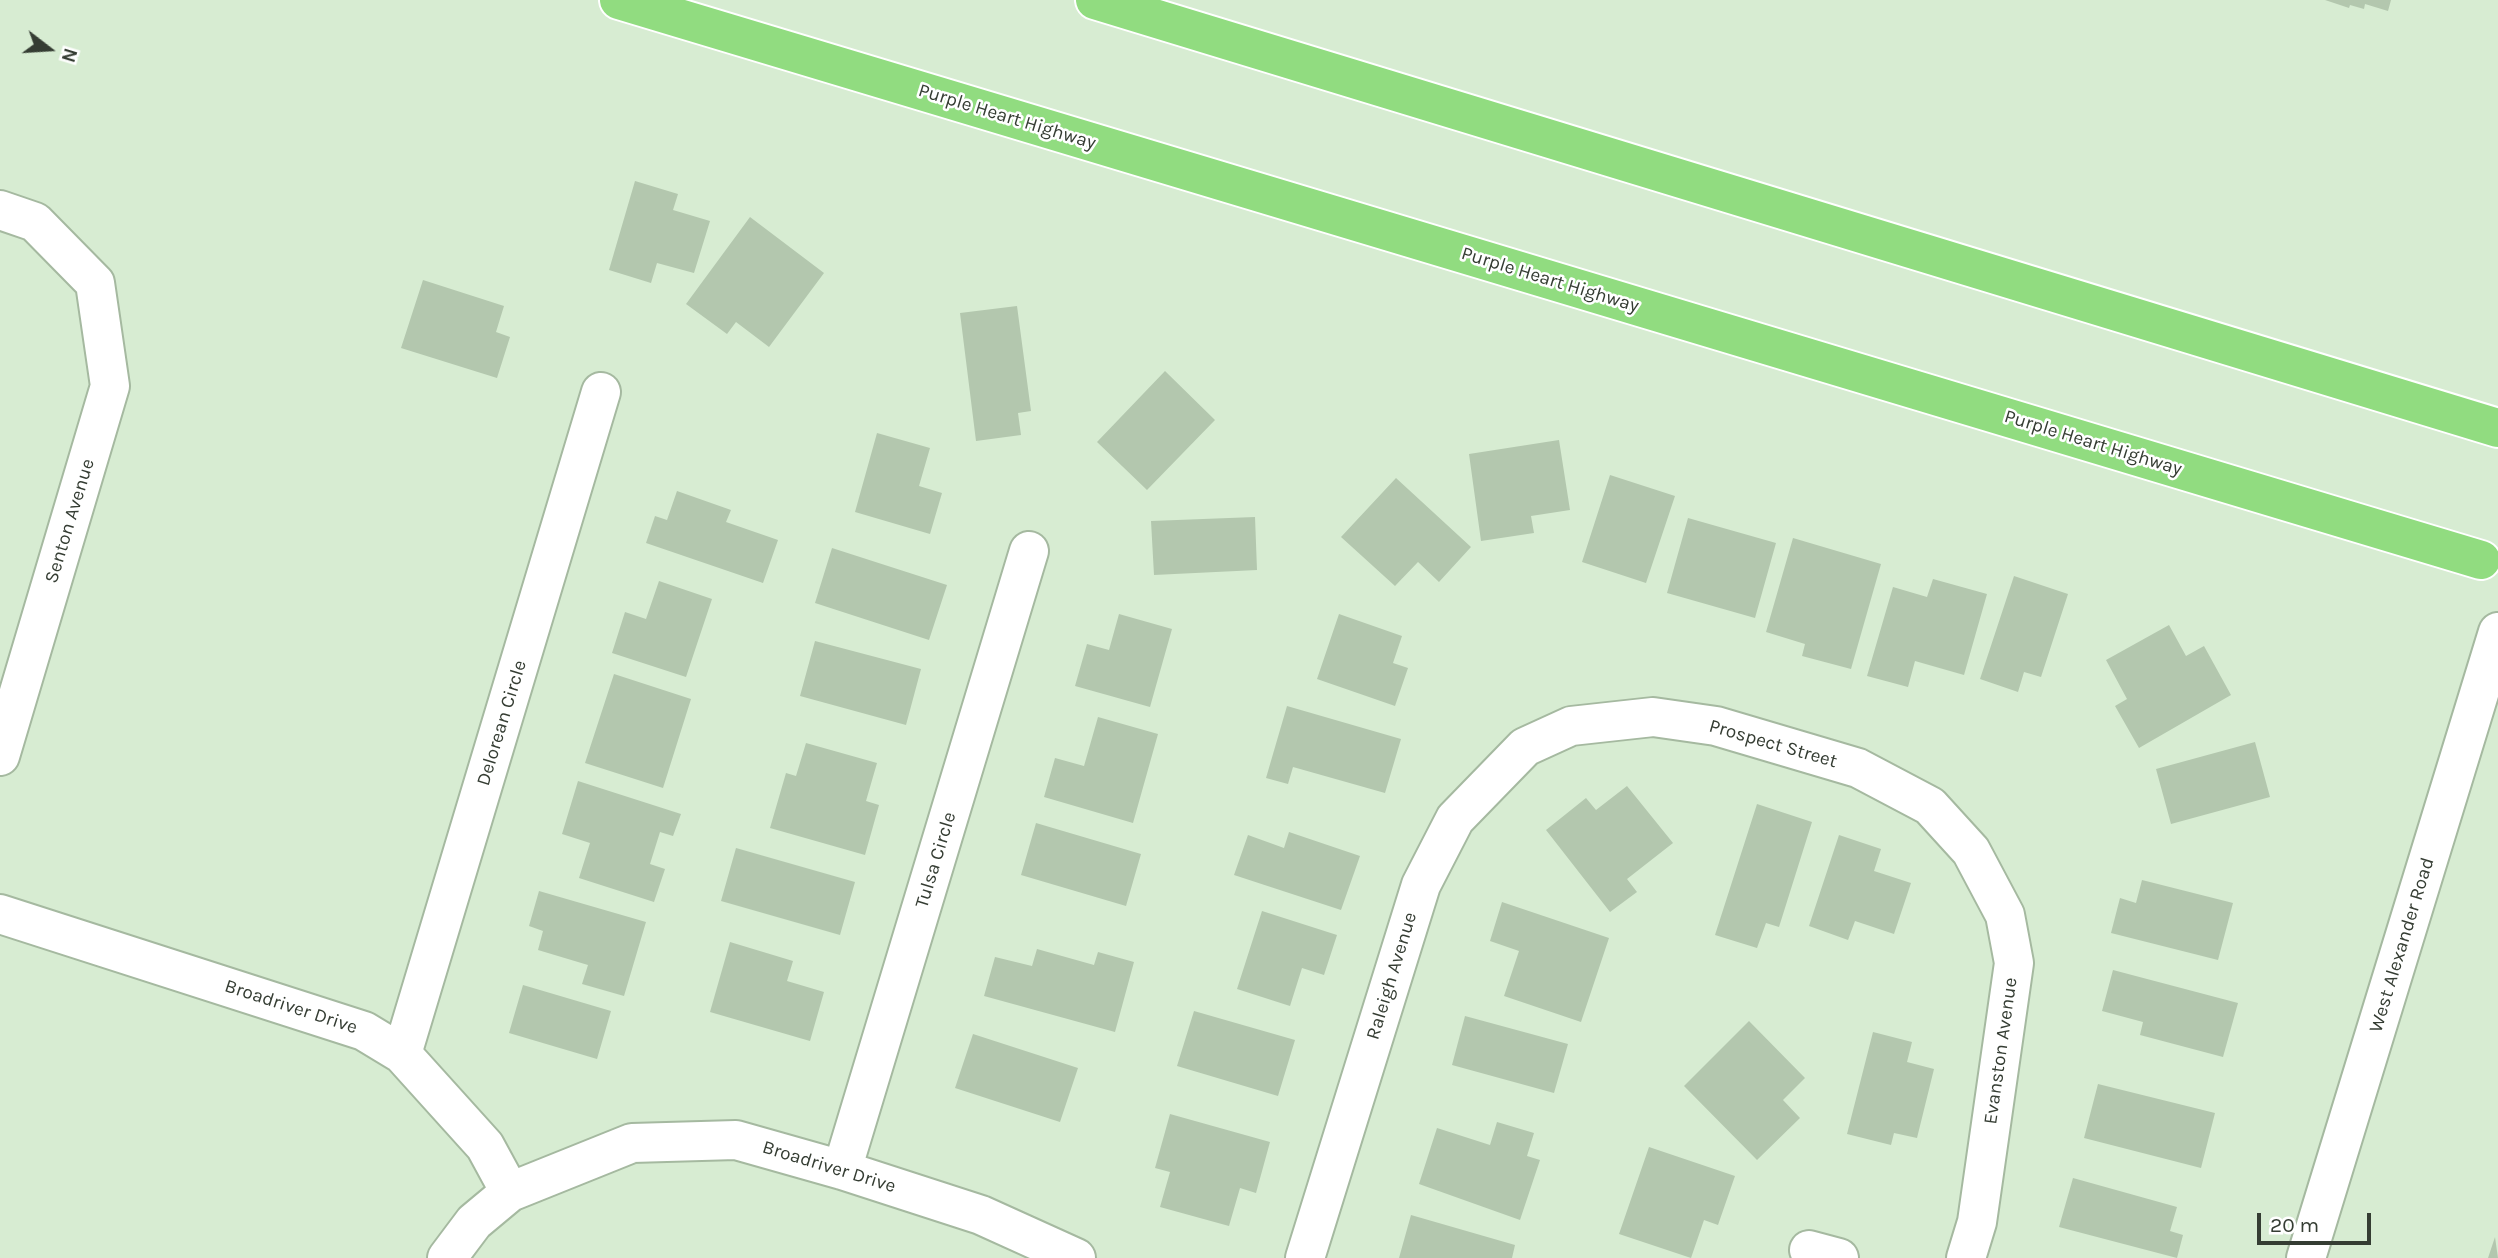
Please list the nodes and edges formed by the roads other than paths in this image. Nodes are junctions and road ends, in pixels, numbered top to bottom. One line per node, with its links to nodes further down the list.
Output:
1 (619, 0): 7 (highway, Purple Heart Highway)
2 (1095, 0): 5 (highway)
3 (0, 210): 10 (street, Senton Avenue)
4 (601, 392): 13 (street, Delorean Circle)
5 (2498, 428)
6 (1029, 551): 14 (street, Tulsa Circle)
7 (2481, 560)
8 (2498, 632): 20 (street, West Alexander Road)
9 (1548, 737): 11 (street, Prospect Street); 18 (street, Raleigh Avenue)
10 (0, 756)
11 (1971, 851): 19 (street, Evanston Avenue)
12 (0, 914): 13 (street, Broadriver Drive)
13 (402, 1054): 15 (street, Broadriver Drive)
14 (842, 1170): 15 (street, Broadriver Drive); 17 (street, Broadriver Drive)
15 (510, 1192): 16 (street)
16 (447, 1258)
17 (1076, 1258)
18 (1305, 1258)
19 (1966, 1258)
20 (2306, 1258)

